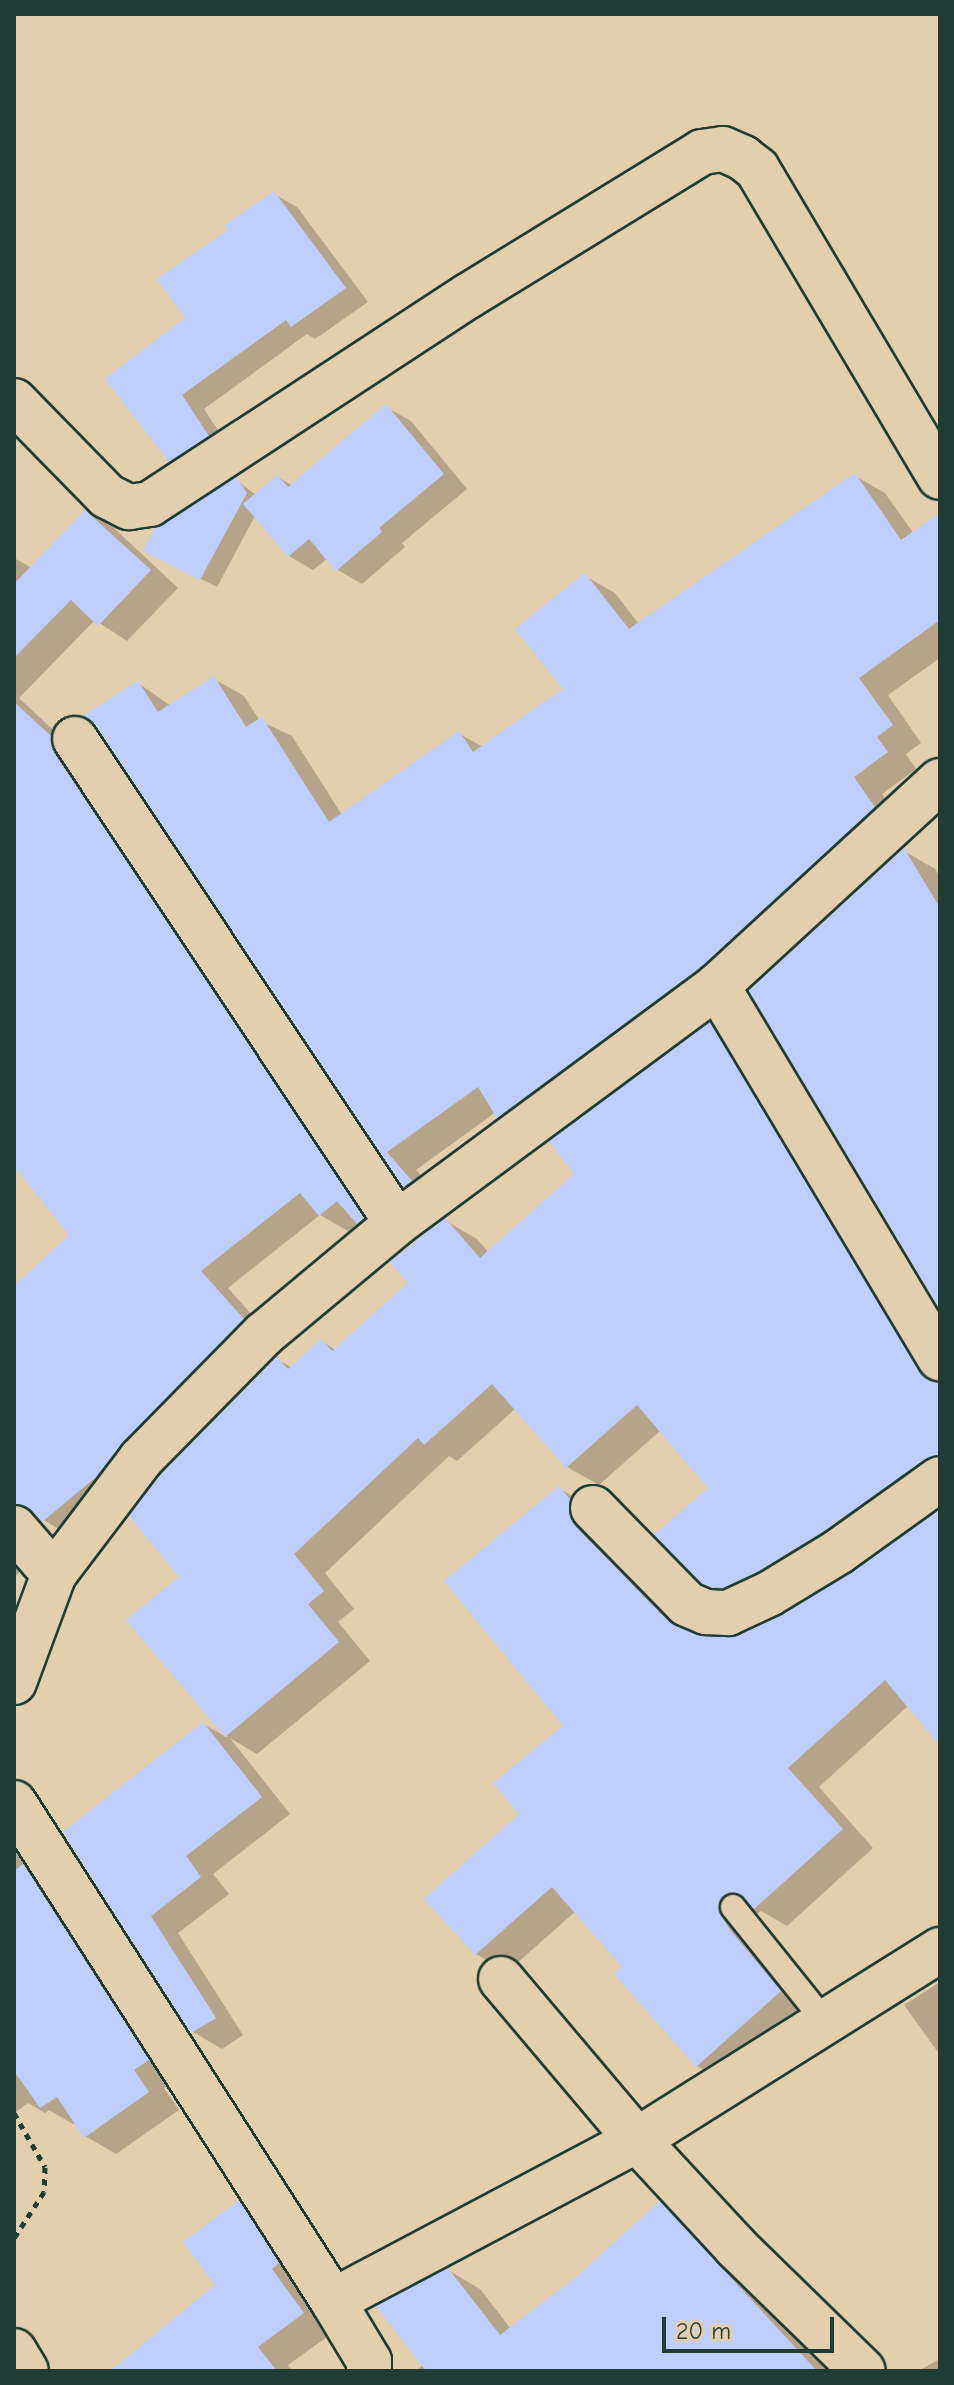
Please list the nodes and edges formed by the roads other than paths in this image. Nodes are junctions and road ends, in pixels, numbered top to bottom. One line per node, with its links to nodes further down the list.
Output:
1 (14, 402): 2 (street)
2 (940, 477)
3 (75, 739): 6 (street)
4 (938, 789): 5 (street)
5 (717, 986): 6 (street); 7 (street)
6 (397, 1223): 11 (street)
7 (940, 1358)
8 (940, 1479): 9 (street)
9 (593, 1508)
10 (14, 1528): 11 (street)
11 (54, 1574): 12 (street)
12 (14, 1682)
13 (14, 1803): 19 (street)
14 (733, 1907): 17 (lane)
15 (940, 1950): 17 (street)
16 (501, 1979): 18 (street)
17 (825, 2022): 18 (street)
18 (637, 2140): 19 (street); 23 (street)
19 (333, 2301): 22 (street)
20 (14, 2351): 21 (street)
21 (26, 2371)
22 (369, 2371)
23 (863, 2371)

